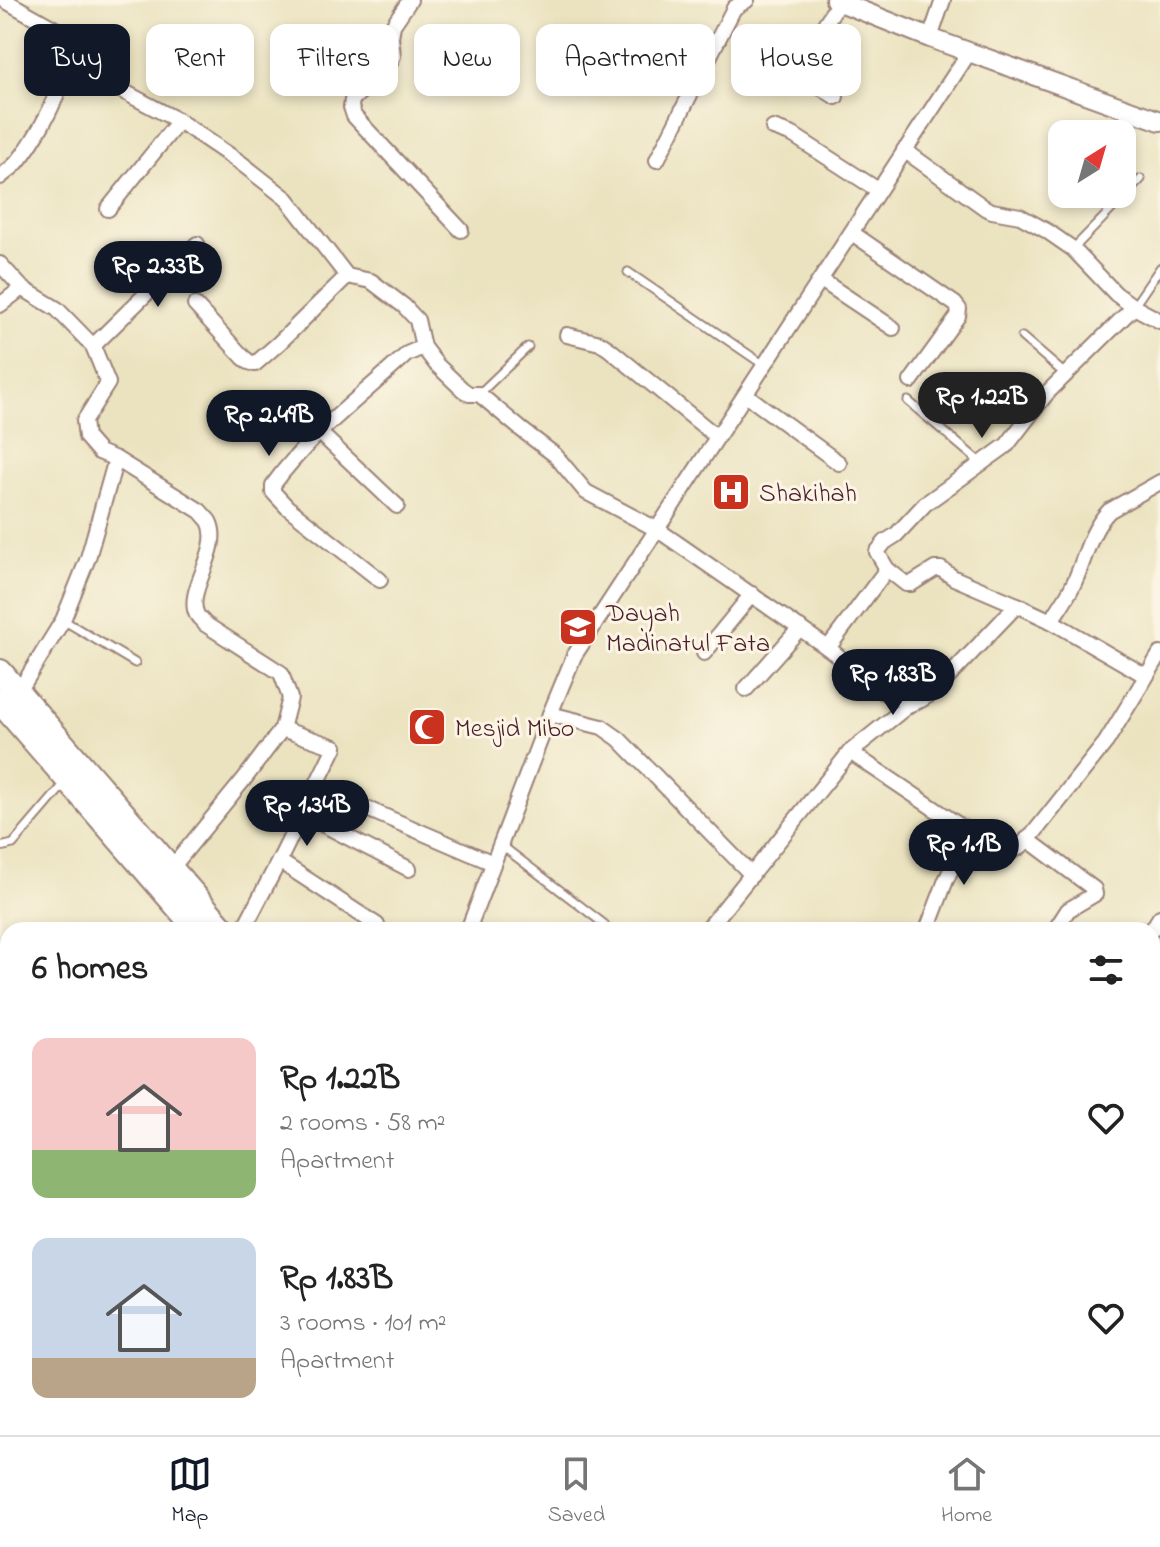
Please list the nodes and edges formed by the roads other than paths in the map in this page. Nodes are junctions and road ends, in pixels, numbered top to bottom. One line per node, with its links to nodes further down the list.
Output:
1 (4, 0): 6 (street)
2 (410, 0): 21 (street)
3 (747, 0): 16 (street)
4 (943, 0): 7 (street)
5 (837, 1): 7 (street); 11 (street)
6 (47, 24)
7 (930, 38): 8 (street)
8 (970, 51): 12 (street); 15 (street)
9 (130, 95): 13 (street)
10 (57, 96): 17 (street)
11 (836, 97)
12 (1159, 118)
13 (179, 121): 20 (street); 28 (street)
14 (773, 128): 19 (street)
15 (904, 150): 19 (street); 24 (street)
16 (657, 160)
17 (0, 177)
18 (1141, 179): 24 (lane)
19 (878, 190): 22 (street)
20 (108, 209)
21 (461, 230)
22 (852, 233): 29 (street); 43 (street)
23 (197, 244): 38 (street)
24 (1073, 249): 33 (street)
25 (0, 264): 30 (street)
26 (1160, 268): 33 (lane)
27 (628, 272): 41 (lane)
28 (347, 276): 32 (street); 39 (street)
29 (821, 280): 35 (street); 41 (street)
30 (22, 288): 31 (street); 38 (street)
31 (0, 305)
32 (195, 305)
33 (1134, 307): 34 (street); 42 (street)
34 (1160, 321)
35 (893, 328)
36 (567, 335): 48 (street)
37 (1022, 337): 42 (lane)
38 (93, 346): 49 (street)
39 (423, 347): 44 (street); 47 (street)
40 (528, 347): 44 (lane)
41 (765, 366): 45 (street)
42 (1065, 375): 51 (street)
43 (911, 381)
44 (479, 394): 54 (street)
45 (746, 395): 48 (street); 50 (street)
46 (908, 401): 51 (lane)
47 (320, 433): 53 (street); 56 (street)
48 (717, 437): 54 (street)
49 (116, 459): 59 (street); 72 (street)
50 (839, 463)
51 (981, 463): 55 (street)
52 (1160, 482): 60 (street)
53 (397, 506)
54 (658, 530): 57 (street); 71 (street)
55 (887, 569): 58 (street); 62 (street)
56 (380, 580)
57 (752, 594): 61 (street); 63 (street)
58 (1017, 605): 60 (street); 70 (street)
59 (63, 620): 65 (lane); 69 (street)
60 (1051, 621): 67 (street)
61 (800, 628): 62 (street); 68 (street)
62 (828, 648): 70 (street)
63 (704, 653)
64 (1160, 654): 67 (street)
65 (135, 663)
66 (0, 672): 69 (highway)
67 (1146, 676): 78 (street)
68 (746, 689)
69 (9, 697): 74 (highway); 84 (highway)
70 (910, 704): 73 (street)
71 (550, 714): 79 (street); 85 (street)
72 (282, 729): 75 (street); 84 (street)
73 (850, 752): 77 (street); 85 (street)
74 (67, 781): 80 (lane); 86 (highway)
75 (316, 787): 76 (street); 82 (street)
76 (303, 814): 81 (street); 83 (street)
77 (969, 832): 78 (street); 93 (street)
78 (1027, 839): 94 (street)
79 (501, 845): 82 (street); 91 (lane)
80 (0, 847)
81 (279, 861): 88 (street); 89 (street)
82 (493, 863): 90 (street)
83 (409, 869)
84 (170, 870): 87 (highway)
85 (752, 875): 92 (street)
86 (191, 922)
87 (217, 922)
88 (247, 922)
89 (372, 922)
90 (471, 922)
91 (601, 922)
92 (714, 922)
93 (930, 922)
94 (1060, 922)

